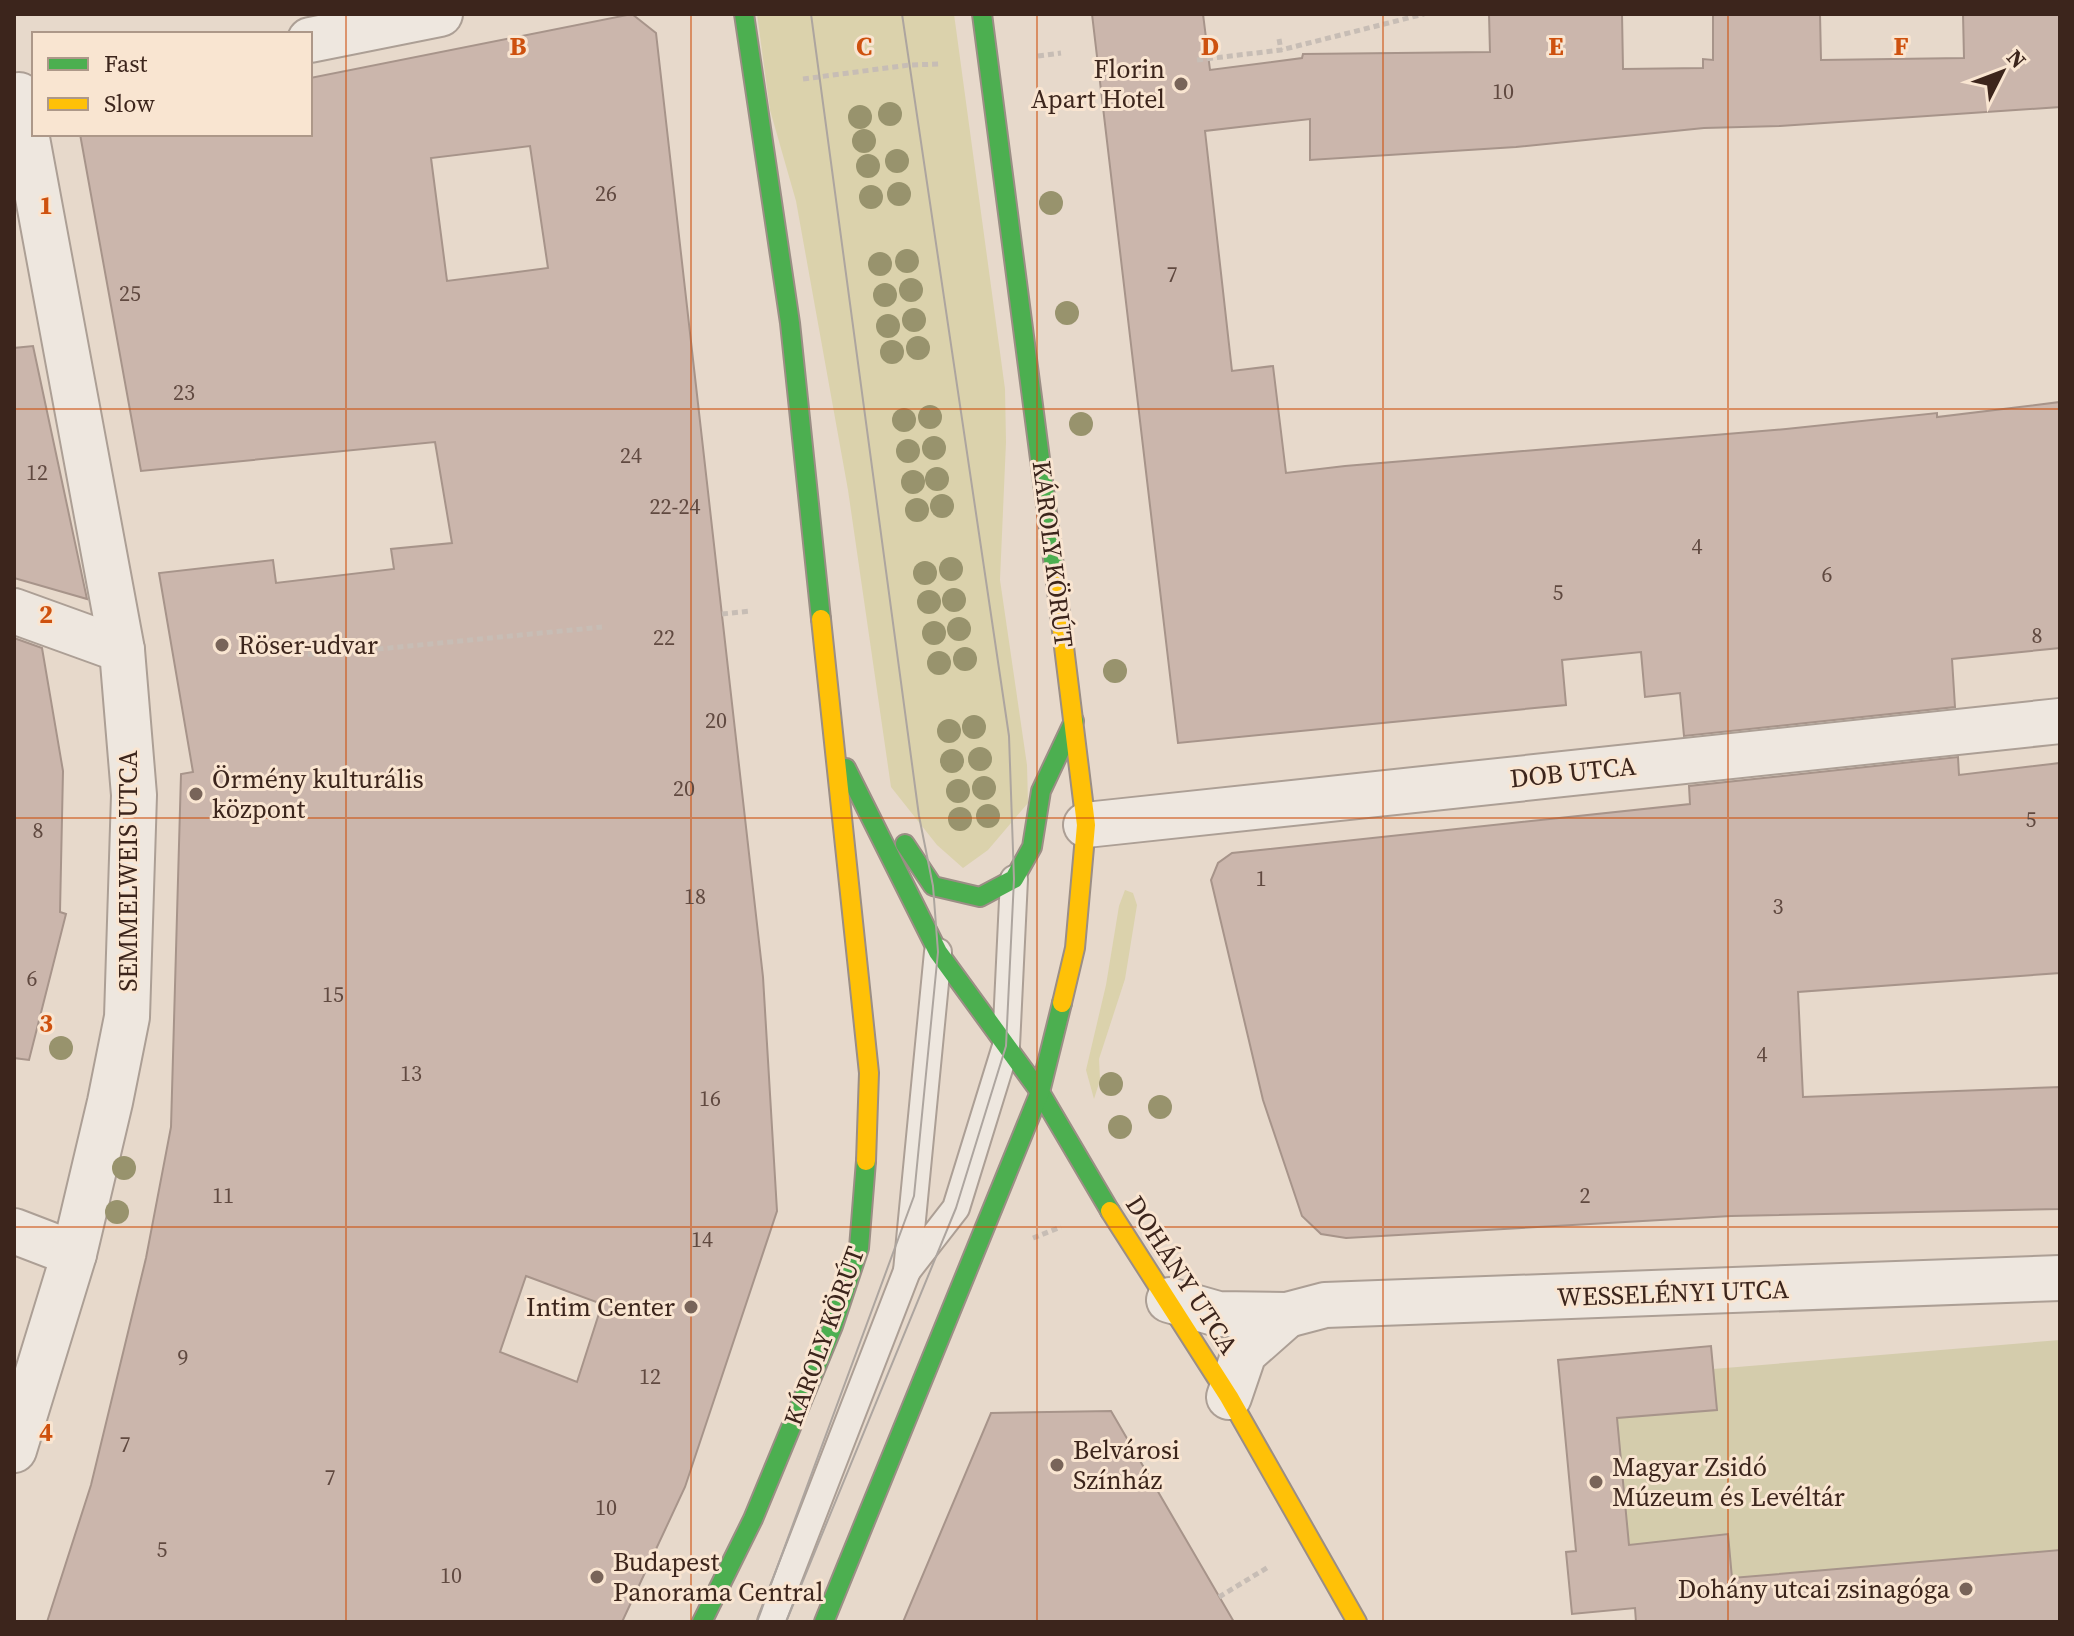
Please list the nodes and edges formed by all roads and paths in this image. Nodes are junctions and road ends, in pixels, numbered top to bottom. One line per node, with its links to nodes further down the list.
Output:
1 (440, 14): 6 (street)
2 (744, 14): 10 (main road, KÁROLY KÖRÚT)
3 (982, 14): 9 (main road, KÁROLY KÖRÚT)
4 (1424, 14): 7 (path)
5 (1279, 39): 7 (path)
6 (312, 40)
7 (1281, 50): 8 (path)
8 (1197, 60)
9 (988, 62): 10 (path); 18 (main road, KÁROLY KÖRÚT)
10 (755, 85): 20 (main road, KÁROLY KÖRÚT)
11 (22, 94): 16 (street, SEMMELWEIS UTCA)
12 (14, 611): 16 (street)
13 (751, 611): 14 (path)
14 (722, 614)
15 (602, 627): 17 (path)
16 (122, 650): 29 (street, SEMMELWEIS UTCA)
17 (278, 651)
18 (1074, 721): 21 (main road, KÁROLY KÖRÚT); 22 (main road)
19 (2060, 721): 21 (street, DOB UTCA)
20 (834, 745): 22 (main road); 23 (main road, KÁROLY KÖRÚT); 38 (main road, KÁROLY KÖRÚT)
21 (1086, 825): 25 (main road, KÁROLY KÖRÚT)
22 (1014, 879): 24 (lane, KÁROLY KÖRÚT)
23 (938, 952): 24 (main road, KÁROLY KÖRÚT); 30 (lane, KÁROLY KÖRÚT)
24 (1006, 1046): 25 (main road, KÁROLY KÖRÚT); 30 (lane, KÁROLY KÖRÚT)
25 (1040, 1092): 32 (main road, DOHÁNY UTCA); 40 (main road, KÁROLY KÖRÚT)
26 (1071, 1223): 28 (path)
27 (14, 1231): 29 (street)
28 (1033, 1238)
29 (74, 1254): 35 (street, SEMMELWEIS UTCA)
30 (907, 1271): 39 (lane, KÁROLY KÖRÚT)
31 (2060, 1278): 33 (street, WESSELÉNYI UTCA)
32 (1169, 1300): 33 (street, WESSELÉNYI UTCA); 34 (main road, DOHÁNY UTCA)
33 (1287, 1315): 34 (street, WESSELÉNYI UTCA)
34 (1229, 1397): 36 (main road, DOHÁNY UTCA)
35 (14, 1450)
36 (1281, 1487): 37 (main road, DOHÁNY UTCA); 41 (main road, DOHÁNY UTCA)
37 (1312, 1512)
38 (702, 1622)
39 (771, 1622)
40 (824, 1622)
41 (1357, 1622)

